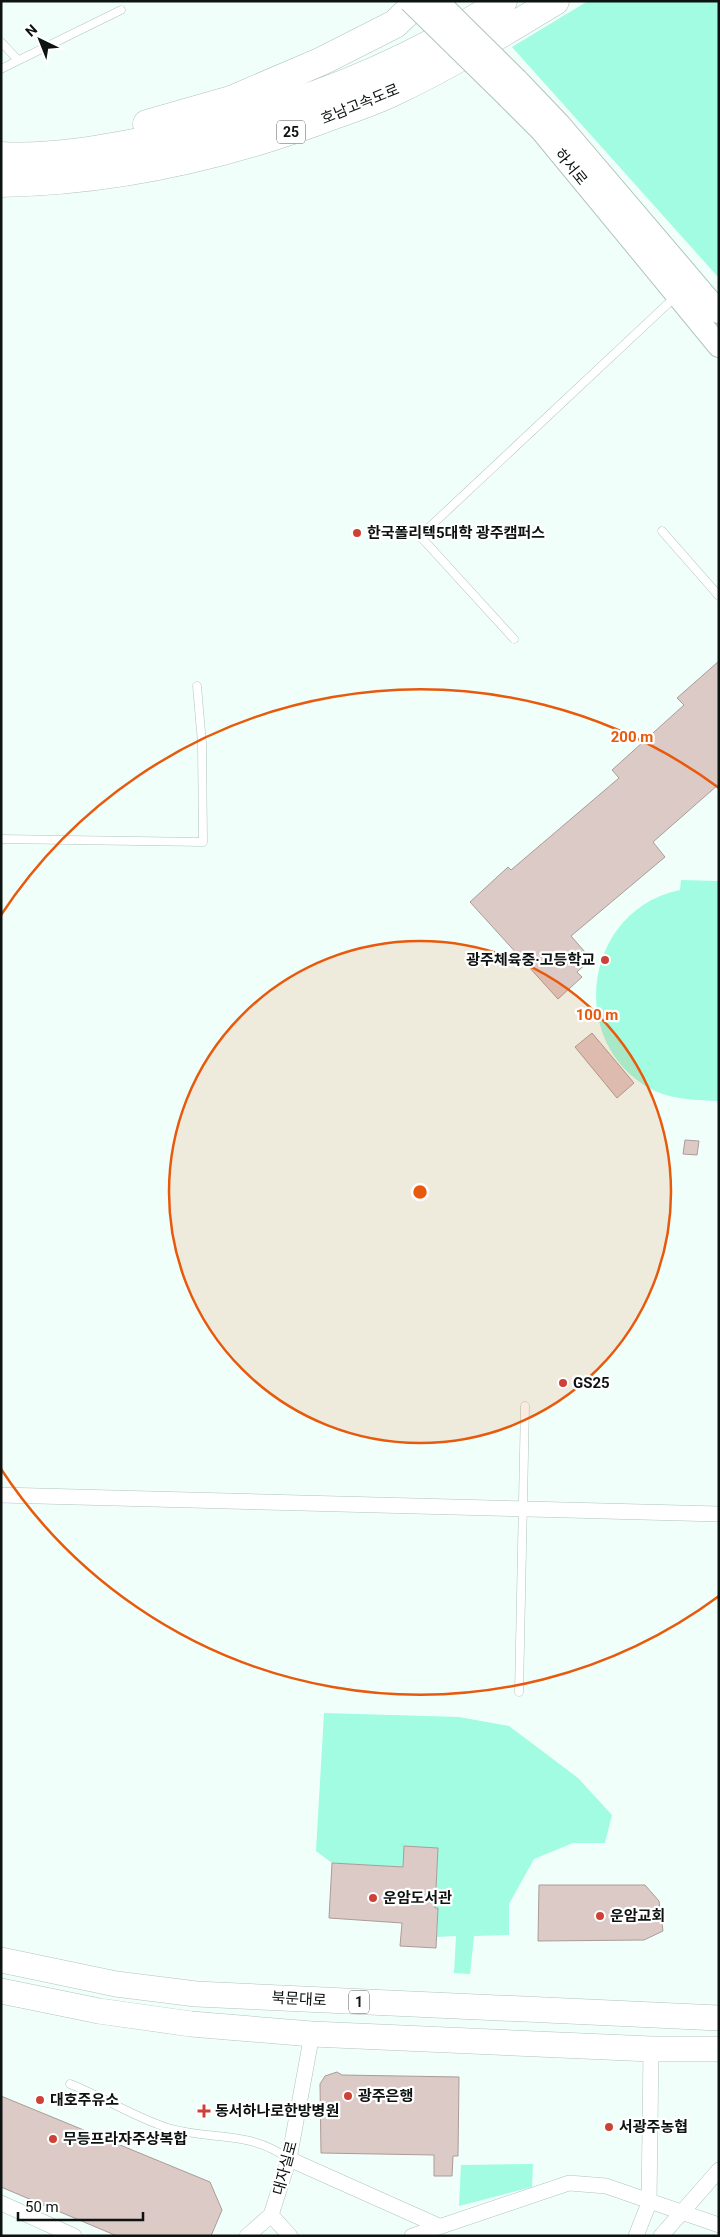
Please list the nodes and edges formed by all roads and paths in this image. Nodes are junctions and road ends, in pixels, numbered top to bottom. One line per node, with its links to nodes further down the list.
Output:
1 (410, 1): 10 (street, 하서로, bridge)
2 (419, 1): 11 (highway)
3 (437, 1): 10 (street, 하서로, bridge)
4 (503, 1): 12 (highway, 호남고속도로 / 25)
5 (555, 1): 13 (highway, 호남고속도로 / 25)
6 (122, 10): 8 (lane)
7 (1, 42): 8 (lane)
8 (18, 60): 9 (lane)
9 (1, 69)
10 (512, 89): 14 (street, 하서로); 15 (street, 하서로)
11 (1, 141)
12 (1, 156)
13 (1, 183)
14 (677, 296): 16 (street, 하서로); 19 (lane)
15 (719, 312)
16 (719, 346)
17 (662, 532): 18 (lane)
18 (719, 596)
19 (514, 639)
20 (198, 686): 21 (lane)
21 (1, 839)
22 (526, 1406): 24 (lane)
23 (1, 1495): 24 (street)
24 (524, 1508): 25 (street); 26 (lane)
25 (719, 1514)
26 (519, 1692)
27 (1, 1960): 29 (main road, 북문대로 / 1)
28 (1, 1991): 30 (main road, 1)
29 (719, 2018)
30 (312, 2034): 31 (main road, 1); 34 (street, 대자실로)
31 (651, 2049): 32 (main road, 1); 37 (street)
32 (719, 2049)
33 (70, 2084): 34 (lane)
34 (290, 2159): 39 (street, 대자실로); 41 (street)
35 (719, 2170): 38 (street)
36 (1, 2203): 43 (street)
37 (649, 2203): 38 (street); 41 (street); 47 (street)
38 (684, 2212): 40 (street); 42 (street)
39 (271, 2216): 44 (street); 45 (street, 대자실로)
40 (719, 2225)
41 (439, 2226): 46 (street)
42 (662, 2235)
43 (74, 2236)
44 (247, 2236)
45 (290, 2236)
46 (412, 2236)
47 (636, 2236)

